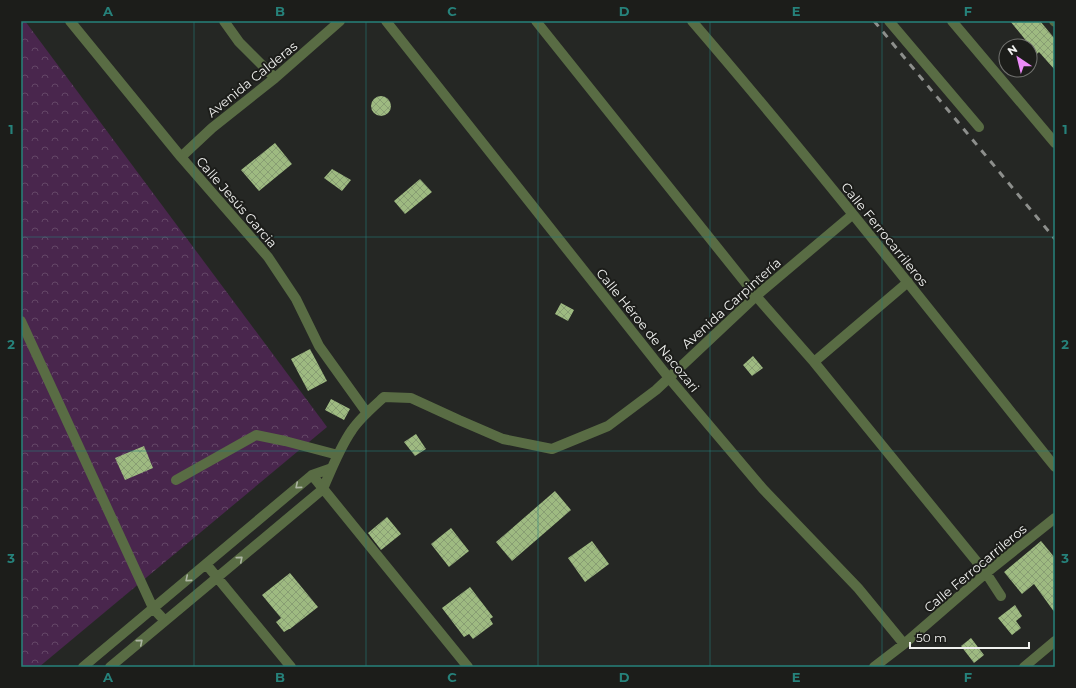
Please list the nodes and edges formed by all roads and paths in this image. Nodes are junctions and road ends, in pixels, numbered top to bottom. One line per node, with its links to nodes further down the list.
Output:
1 (70, 21): 12 (street, Calle Jesús Garcia)
2 (224, 21): 9 (street)
3 (340, 21): 9 (street, Avenida Calderas)
4 (386, 21): 18 (street, Calle Héroe de Nacozari)
5 (536, 21): 15 (street)
6 (692, 21): 13 (street, Calle Ferrocarrileros)
7 (889, 21): 10 (street)
8 (952, 21): 11 (street)
9 (275, 78): 12 (street, Avenida Calderas)
10 (979, 127)
11 (1055, 143)
12 (181, 157): 19 (street, Calle Jesús Garcia)
13 (852, 215): 14 (street, Calle Ferrocarrileros); 15 (street, Avenida Carpintería)
14 (908, 282): 17 (street); 21 (street, Calle Ferrocarrileros)
15 (756, 296): 17 (street); 18 (street, Avenida Carpintería)
16 (21, 321): 31 (street)
17 (814, 362): 28 (street)
18 (669, 378): 19 (street, Avenida Carpintería); 34 (street, Calle Héroe de Nacozari)
19 (367, 413): 20 (street)
20 (338, 455): 22 (street); 24 (street)
21 (1055, 467)
22 (332, 468): 23 (street); 25 (street)
23 (312, 475): 25 (street); 27 (street, one-way to 27)
24 (176, 480)
25 (323, 489): 29 (street, one-way to 25); 38 (street)
26 (1055, 518): 28 (street, Calle Ferrocarrileros)
27 (206, 564): 29 (street); 31 (street, one-way to 31)
28 (986, 574): 30 (street); 34 (street, Calle Ferrocarrileros)
29 (217, 578): 32 (street); 37 (street)
30 (1001, 596)
31 (153, 608): 32 (street); 35 (street)
32 (165, 622): 36 (street, one-way to 32)
33 (1055, 641): 40 (street)
34 (904, 644): 39 (street, Calle Ferrocarrileros)
35 (83, 667)
36 (110, 667)
37 (291, 667)
38 (468, 667)
39 (874, 667)
40 (1024, 667)

